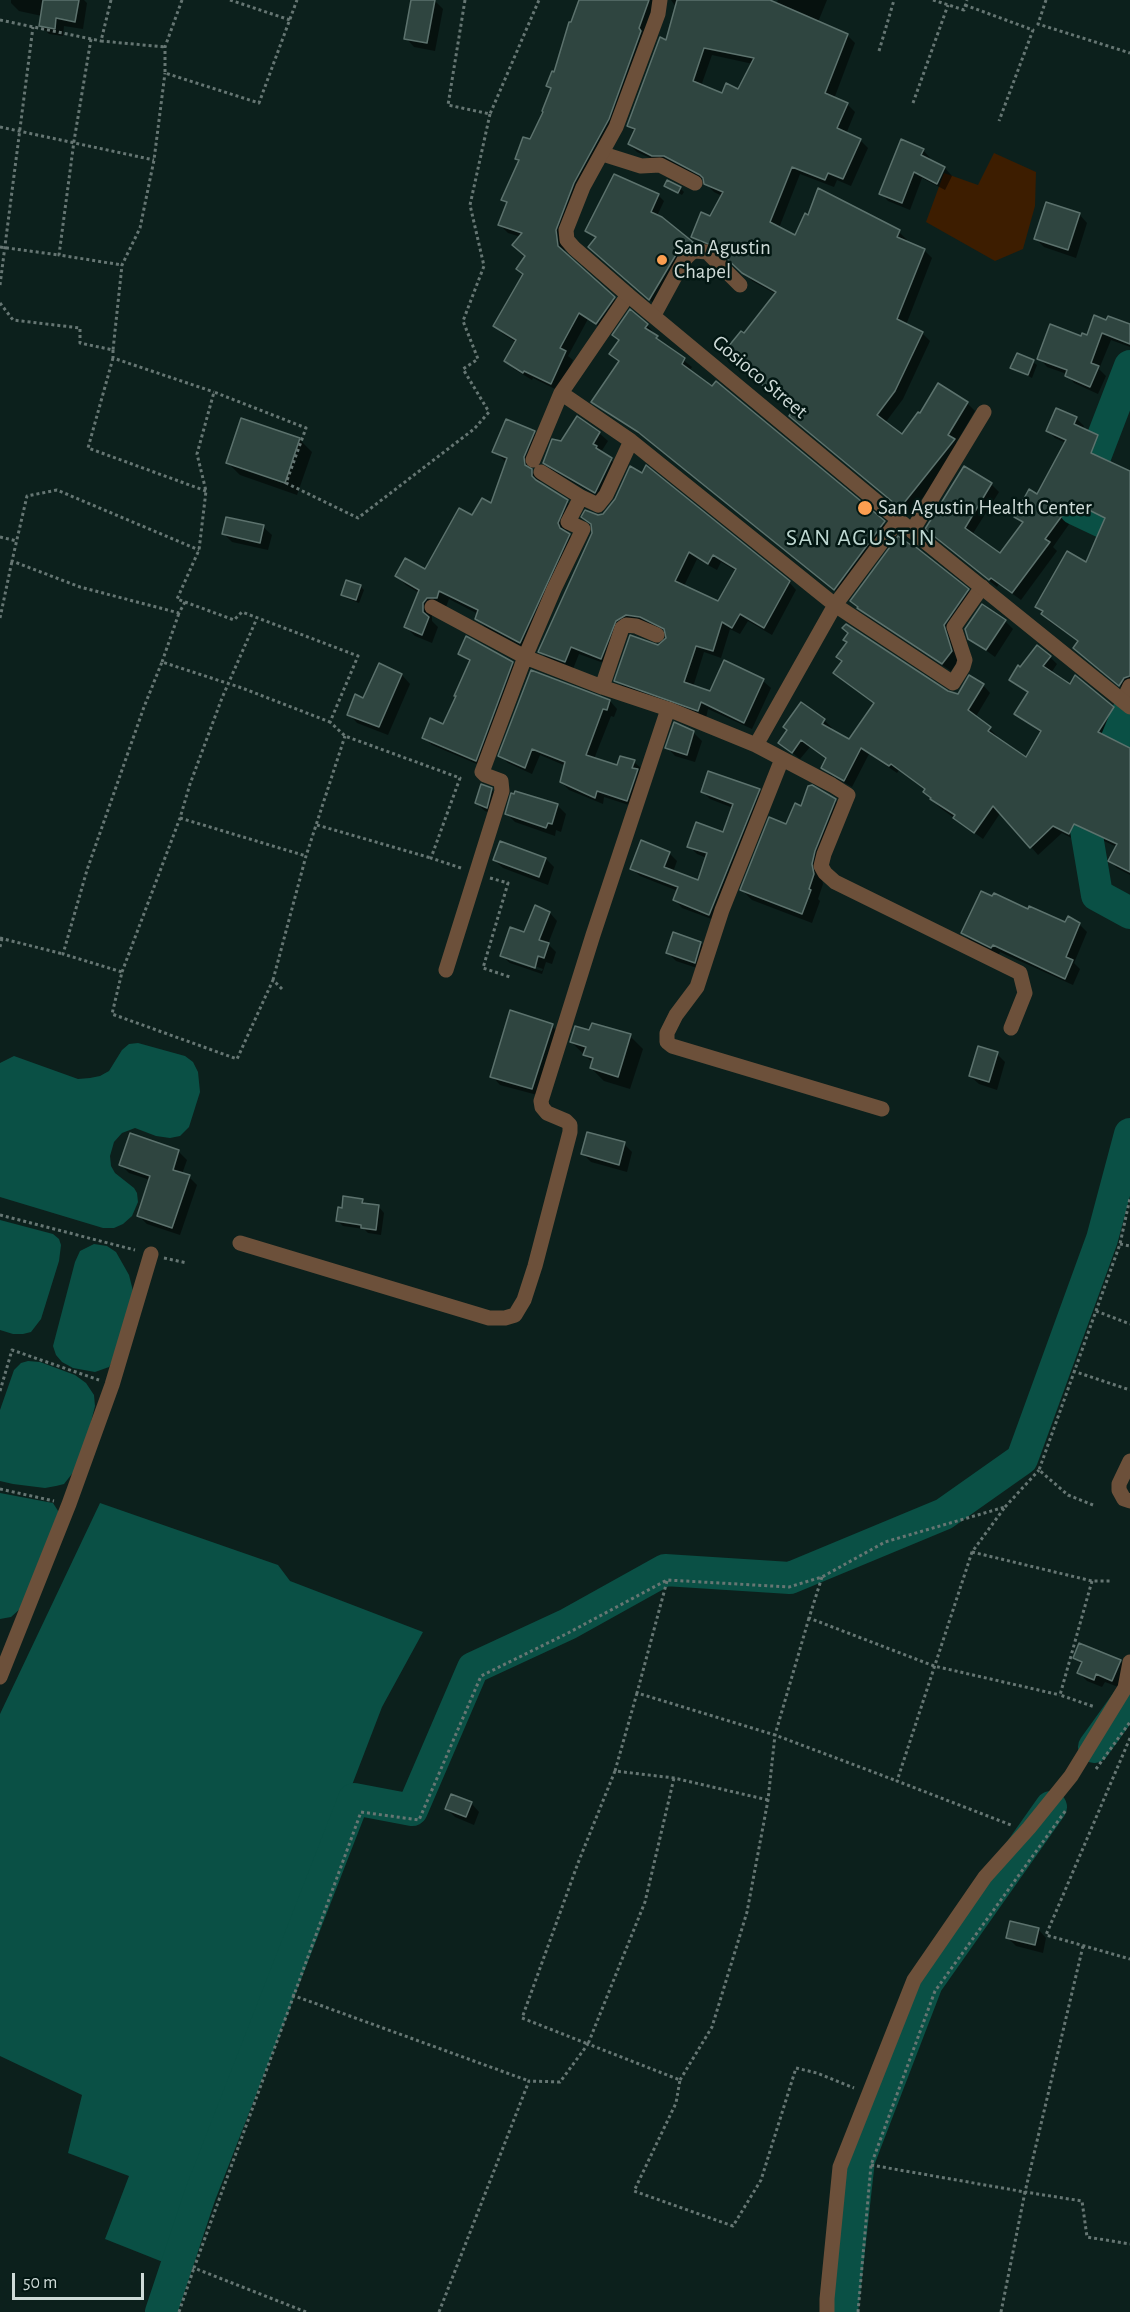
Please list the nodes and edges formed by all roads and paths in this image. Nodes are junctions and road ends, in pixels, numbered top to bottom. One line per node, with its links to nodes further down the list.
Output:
1 (111, 0): 18 (path)
2 (182, 0): 19 (path)
3 (230, 0): 15 (path)
4 (297, 0): 15 (path)
5 (465, 0): 24 (path)
6 (539, 0): 24 (path)
7 (660, 0): 29 (street, Gosioco Street)
8 (894, 0): 20 (path)
9 (933, 0): 12 (path)
10 (967, 0): 13 (path)
11 (1046, 0): 21 (path)
12 (948, 5): 13 (path); 23 (path)
13 (965, 5): 25 (path)
14 (0, 20): 16 (path)
15 (290, 20): 22 (path)
16 (33, 27): 17 (path); 27 (path)
17 (91, 39): 18 (path); 28 (path)
18 (101, 41): 19 (path)
19 (165, 47): 22 (path)
20 (879, 51)
21 (1130, 53)
22 (165, 73): 30 (path)
23 (913, 103)
24 (490, 114): 42 (path)
25 (999, 120)
26 (0, 127): 27 (path)
27 (19, 130): 28 (path); 32 (path)
28 (74, 141): 30 (path); 33 (path)
29 (603, 154): 31 (street); 37 (street, Gosioco Street)
30 (154, 160): 34 (path)
31 (695, 183)
32 (2, 247): 33 (path); 35 (path)
33 (59, 255): 34 (path)
34 (122, 265): 40 (path)
35 (0, 285)
36 (740, 285): 39 (street)
37 (628, 295): 39 (street, Gosioco Street); 43 (street)
38 (0, 303): 40 (path)
39 (654, 315): 48 (street, Gosioco Street)
40 (113, 350): 41 (path)
41 (113, 358): 42 (path); 46 (path)
42 (214, 392): 46 (path)
43 (561, 393): 45 (street); 47 (street)
44 (984, 412): 49 (street)
45 (631, 441): 47 (street); 56 (street)
46 (206, 491): 52 (path)
47 (580, 497): 62 (street)
48 (899, 519): 49 (street, Gosioco Street); 56 (street)
49 (912, 531): 54 (street, Gosioco Street)
50 (0, 537): 51 (path)
51 (17, 541): 52 (path); 53 (path)
52 (199, 550): 55 (path)
53 (12, 561): 58 (path); 59 (path)
54 (982, 587): 56 (street); 67 (street, Gosioco Street)
55 (184, 602): 58 (path); 60 (path)
56 (835, 605): 71 (street)
57 (432, 607): 62 (street)
58 (179, 613): 63 (path)
59 (0, 618)
60 (257, 618): 64 (path); 69 (path)
61 (657, 634): 66 (street)
62 (525, 657): 66 (street); 77 (street)
63 (162, 662): 64 (path); 80 (path)
64 (229, 683): 69 (path); 73 (path)
65 (1130, 686): 67 (street)
66 (602, 687): 68 (street)
67 (1126, 703)
68 (668, 709): 71 (street); 90 (street)
69 (330, 722): 70 (path)
70 (345, 736): 74 (path); 76 (path)
71 (756, 745): 72 (street)
72 (782, 759): 86 (street); 87 (street)
73 (180, 818): 75 (path); 82 (path)
74 (317, 825): 75 (path); 76 (path)
75 (306, 856): 84 (path)
76 (431, 858): 77 (path)
77 (477, 873): 81 (street); 83 (path)
78 (1, 938): 79 (path); 80 (path)
79 (0, 947)
80 (63, 954): 82 (path)
81 (446, 970)
82 (122, 972): 84 (path)
83 (510, 977)
84 (273, 980): 85 (path)
85 (282, 989)
86 (1011, 1028)
87 (882, 1109)
88 (1130, 1198): 91 (path)
89 (0, 1215): 93 (path)
90 (240, 1242)
91 (1120, 1244): 92 (path); 95 (path)
92 (1130, 1246)
93 (151, 1254): 94 (path); 98 (street)
94 (187, 1263)
95 (1096, 1311): 96 (path); 97 (path)
96 (1130, 1324)
97 (1073, 1371): 99 (path); 102 (path)
98 (112, 1385): 100 (path); 105 (street)
99 (1130, 1390)
100 (0, 1391)
101 (1130, 1461): 104 (street)
102 (1040, 1470): 106 (path); 107 (path)
103 (0, 1490): 105 (path)
104 (1130, 1501)
105 (69, 1504): 116 (street)
106 (1093, 1505)
107 (1005, 1507): 108 (path); 109 (path)
108 (972, 1552): 111 (path); 115 (path)
109 (822, 1577): 110 (path); 113 (path)
110 (667, 1580): 117 (path); 132 (path)
111 (1092, 1581): 112 (path); 118 (path)
112 (1111, 1581)
113 (808, 1618): 115 (path); 121 (path)
114 (1130, 1662): 144 (street)
115 (934, 1666): 118 (path); 126 (path)
116 (0, 1677)
117 (637, 1693): 121 (path); 124 (path)
118 (1060, 1695): 119 (path)
119 (1101, 1709)
120 (1130, 1722): 123 (path)
121 (775, 1735): 126 (path); 127 (path)
122 (1130, 1738): 130 (path)
123 (1095, 1770)
124 (615, 1771): 125 (path); 133 (path)
125 (674, 1778): 127 (path); 133 (path)
126 (897, 1781): 129 (path)
127 (768, 1800): 134 (path)
128 (1067, 1809): 137 (path)
129 (1018, 1827)
130 (1083, 1946): 131 (path); 138 (path)
131 (1130, 1959)
132 (292, 1995): 135 (path); 140 (path)
133 (588, 2044): 134 (path); 135 (path)
134 (680, 2080): 136 (path)
135 (529, 2081): 143 (path)
136 (857, 2090)
137 (871, 2165): 138 (path); 145 (path)
138 (1025, 2192): 139 (path); 146 (path)
139 (1130, 2244)
140 (194, 2268): 141 (path); 142 (path)
141 (179, 2312)
142 (306, 2312)
143 (439, 2312)
144 (827, 2312)
145 (858, 2312)
146 (1001, 2312)

